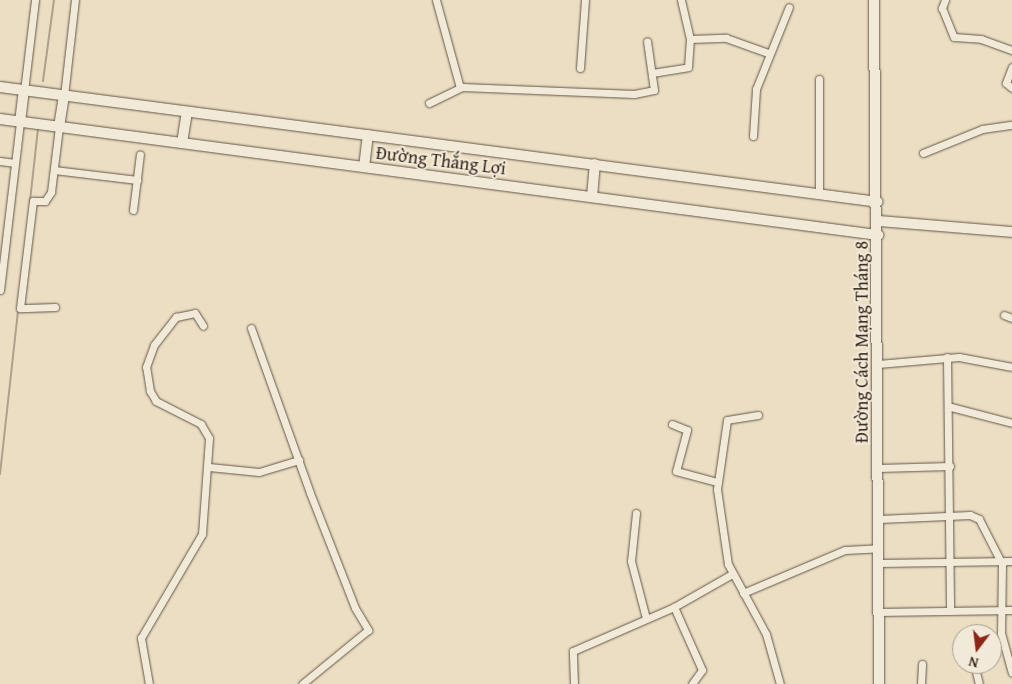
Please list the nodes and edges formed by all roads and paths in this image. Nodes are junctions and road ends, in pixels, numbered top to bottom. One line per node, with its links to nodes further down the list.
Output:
1 (35, 0): 20 (street)
2 (75, 0): 21 (street)
3 (436, 0): 18 (street)
4 (585, 0): 14 (street)
5 (681, 0): 9 (street)
6 (874, 0): 41 (street, Đường Cách Mạng Tháng 8)
7 (945, 0): 11 (street)
8 (789, 7): 12 (street)
9 (690, 39): 12 (street); 15 (street)
10 (647, 41): 15 (street)
11 (1012, 50)
12 (768, 53): 29 (street)
13 (1012, 67): 19 (street)
14 (580, 68)
15 (652, 73): 18 (street)
16 (819, 79): 39 (street)
17 (0, 87): 20 (street, Đường Thắng Lợi)
18 (460, 88): 22 (street)
19 (1012, 88)
20 (24, 90): 21 (street, Đường Thắng Lợi); 25 (street)
21 (64, 96): 23 (street, Đường Thắng Lợi); 27 (street)
22 (428, 103)
23 (187, 112): 28 (street, Đường Thắng Lợi); 30 (street)
24 (0, 119): 25 (street, Đường Thắng Lợi)
25 (20, 122): 27 (street, Đường Thắng Lợi); 34 (street)
26 (1012, 125): 32 (street)
27 (58, 127): 30 (street, Đường Thắng Lợi); 37 (street)
28 (368, 135): 35 (street, Đường Thắng Lợi); 36 (street)
29 (753, 136)
30 (182, 143): 36 (street, Đường Thắng Lợi)
31 (140, 154): 38 (street)
32 (923, 154)
33 (0, 161): 34 (street)
34 (15, 163): 46 (street)
35 (595, 164): 39 (street, Đường Thắng Lợi); 40 (street)
36 (364, 167): 40 (street, Đường Thắng Lợi)
37 (54, 170): 38 (street); 48 (street)
38 (137, 180): 42 (street)
39 (819, 193): 41 (street, Đường Thắng Lợi)
40 (592, 197): 45 (street, Đường Thắng Lợi)
41 (878, 202): 43 (street, Đường Cách Mạng Tháng 8)
42 (133, 210)
43 (878, 221): 44 (street); 45 (street, Đường Cách Mạng Tháng 8)
44 (1012, 232)
45 (878, 235): 54 (street, Đường Cách Mạng Tháng 8)
46 (2, 247): 47 (street)
47 (0, 290)
48 (56, 308)
49 (1004, 315): 50 (street)
50 (1012, 318)
51 (203, 326): 62 (street)
52 (251, 328): 60 (street)
53 (947, 358): 54 (street); 55 (street); 56 (street)
54 (878, 364): 63 (street, Đường Cách Mạng Tháng 8)
55 (1012, 367)
56 (951, 407): 58 (street); 61 (street)
57 (758, 415): 64 (street)
58 (1012, 423)
59 (672, 424): 64 (street)
60 (299, 460): 62 (street); 85 (street)
61 (950, 466): 63 (street); 66 (street)
62 (209, 467): 84 (street)
63 (878, 468): 67 (street, Đường Cách Mạng Tháng 8)
64 (717, 482): 73 (street)
65 (636, 513): 80 (street)
66 (951, 518): 67 (street); 70 (street); 72 (street)
67 (879, 519): 68 (street, Đường Cách Mạng Tháng 8)
68 (879, 548): 71 (street, Đường Cách Mạng Tháng 8); 74 (street)
69 (1012, 561): 72 (street)
70 (950, 563): 71 (street); 72 (street); 77 (street)
71 (879, 564): 78 (street, Đường Cách Mạng Tháng 8)
72 (1002, 564): 79 (street)
73 (732, 574): 74 (street); 75 (street)
74 (743, 593): 88 (street)
75 (674, 607): 80 (street); 87 (street)
76 (1012, 610): 79 (street)
77 (950, 611): 78 (street); 79 (street)
78 (878, 612): 89 (street, Đường Cách Mạng Tháng 8)
79 (1000, 612): 81 (street)
80 (646, 618): 86 (street)
81 (1009, 653): 83 (street)
82 (922, 664): 90 (street)
83 (1012, 673)
84 (148, 684)
85 (302, 684)
86 (574, 684)
87 (692, 684)
88 (780, 684)
89 (879, 684)
90 (921, 684)

